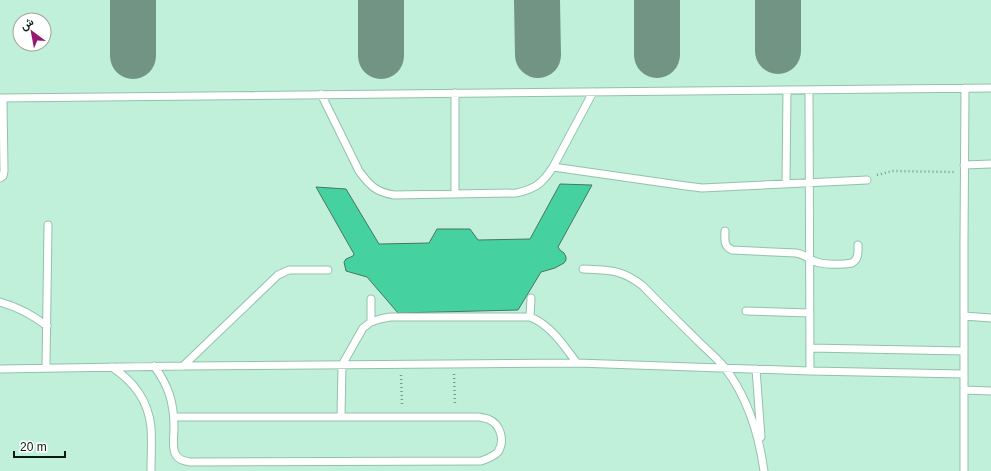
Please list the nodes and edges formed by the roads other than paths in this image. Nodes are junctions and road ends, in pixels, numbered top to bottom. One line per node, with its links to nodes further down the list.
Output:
1 (965, 88): 2 (lane); 4 (lane); 11 (lane)
2 (991, 88)
3 (787, 90): 4 (lane); 5 (lane); 15 (lane)
4 (809, 90): 14 (lane)
5 (593, 92): 6 (lane); 10 (lane)
6 (454, 93): 7 (lane); 16 (lane)
7 (321, 94): 8 (lane); 16 (lane)
8 (2, 98): 12 (lane)
9 (991, 164): 11 (lane)
10 (553, 167): 15 (lane); 16 (lane)
11 (964, 168): 28 (lane)
12 (0, 178)
13 (867, 180): 14 (lane)
14 (810, 182): 15 (lane); 20 (lane)
15 (786, 184)
16 (455, 194)
17 (48, 225): 32 (lane)
18 (725, 231): 20 (lane)
19 (858, 245): 20 (lane)
20 (810, 259): 27 (lane)
21 (583, 269): 41 (lane)
22 (328, 270): 38 (lane)
23 (531, 298): 29 (lane)
24 (370, 299): 31 (lane)
25 (0, 302): 32 (lane)
26 (746, 311): 27 (lane)
27 (810, 313): 33 (lane)
28 (964, 316): 30 (lane); 34 (lane)
29 (530, 317): 31 (lane); 35 (lane)
30 (991, 318)
31 (371, 322): 36 (lane)
32 (47, 326): 40 (lane)
33 (810, 348): 34 (lane); 44 (lane)
34 (964, 351): 45 (lane)
35 (577, 363): 36 (lane); 41 (lane)
36 (342, 365): 38 (lane); 49 (lane)
37 (154, 366): 38 (lane); 39 (lane); 48 (lane)
38 (183, 366)
39 (112, 367): 40 (lane); 51 (lane)
40 (46, 368): 42 (lane)
41 (725, 368): 43 (lane); 50 (lane)
42 (0, 369)
43 (756, 369): 44 (lane); 50 (lane)
44 (810, 371): 45 (lane)
45 (964, 374): 46 (lane)
46 (964, 390): 47 (lane); 53 (lane)
47 (991, 391)
48 (174, 417): 49 (lane); 49 (lane)
49 (341, 417)
50 (762, 455): 52 (lane)
51 (151, 471)
52 (764, 471)
53 (964, 471)

